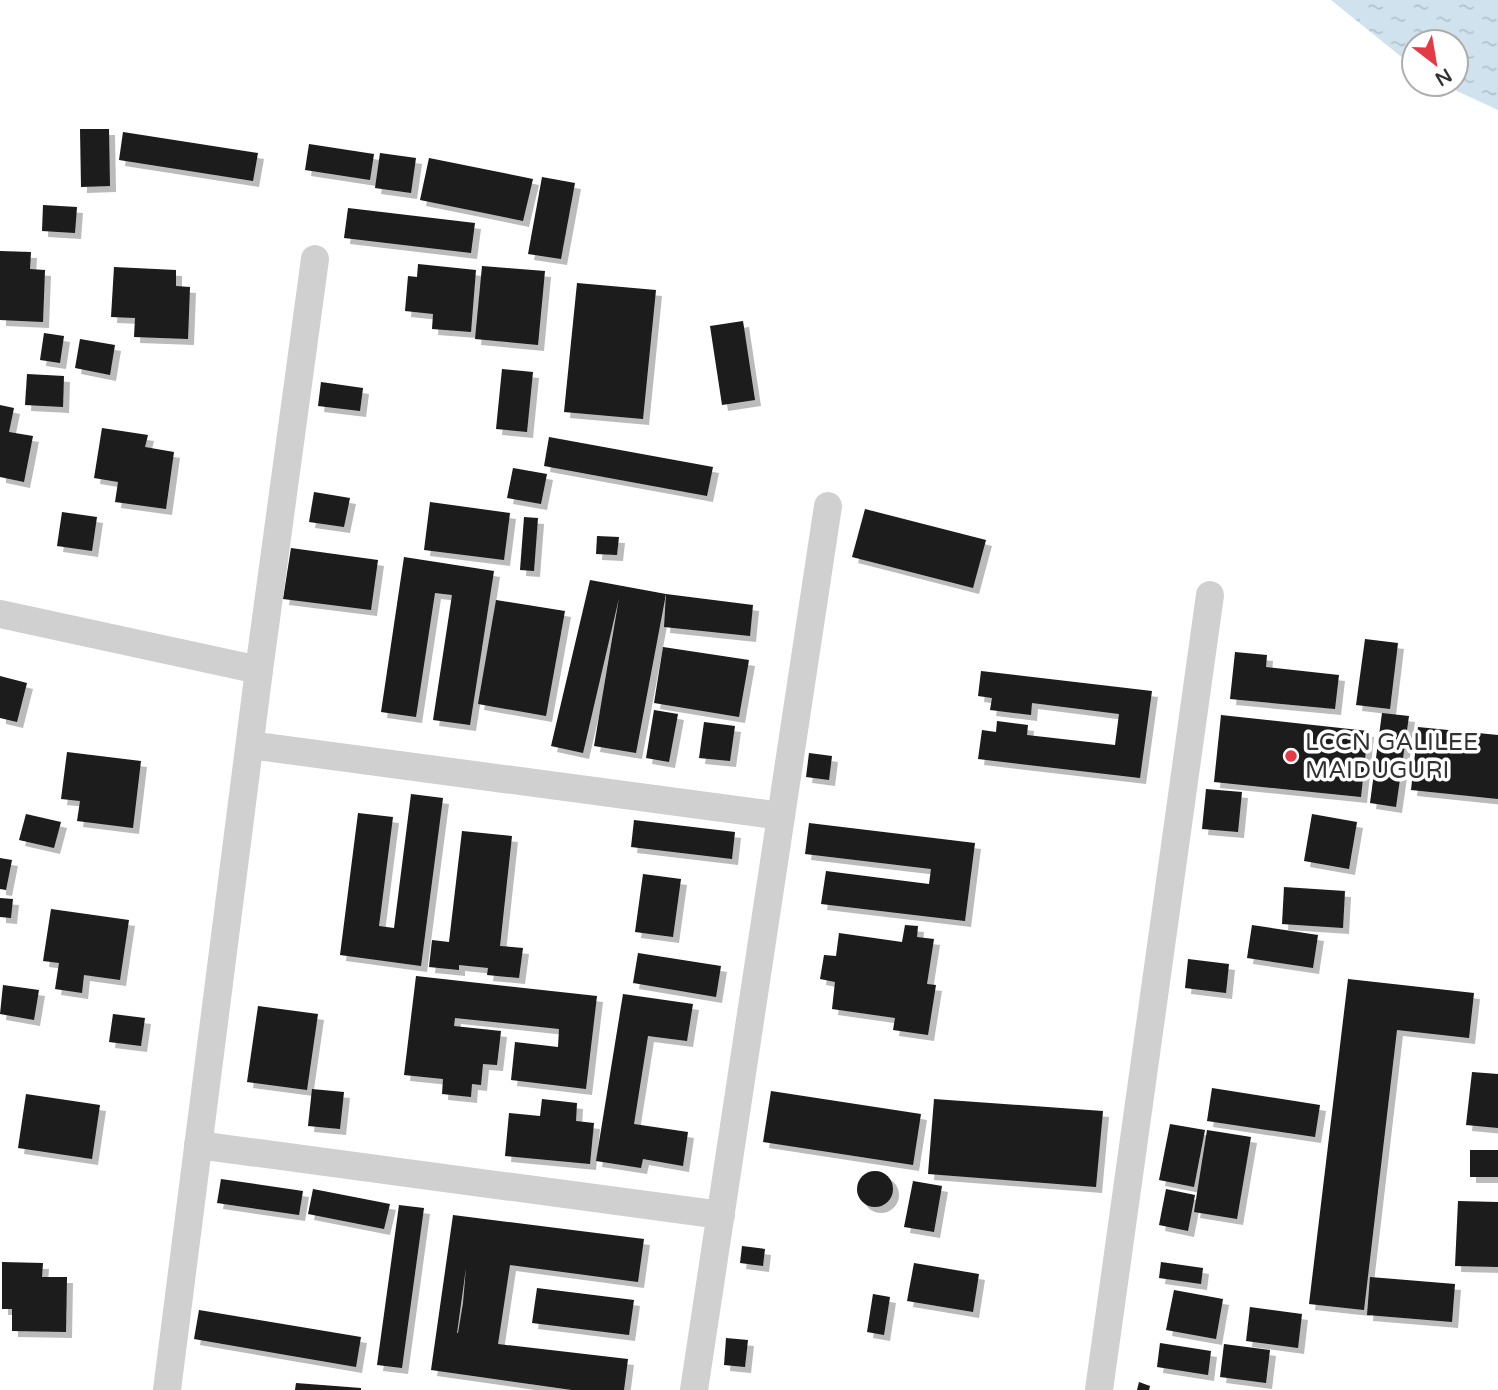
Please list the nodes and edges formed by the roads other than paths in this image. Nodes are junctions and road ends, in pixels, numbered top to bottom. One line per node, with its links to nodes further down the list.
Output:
1 (315, 259): 5 (street)
2 (828, 506): 7 (street)
3 (1210, 595): 12 (street)
4 (0, 614): 5 (street)
5 (259, 670): 6 (street)
6 (250, 745): 7 (street); 8 (street)
7 (781, 816): 9 (street)
8 (198, 1145): 9 (street); 10 (street)
9 (721, 1215): 11 (street)
10 (167, 1390)
11 (694, 1390)
12 (1099, 1390)

